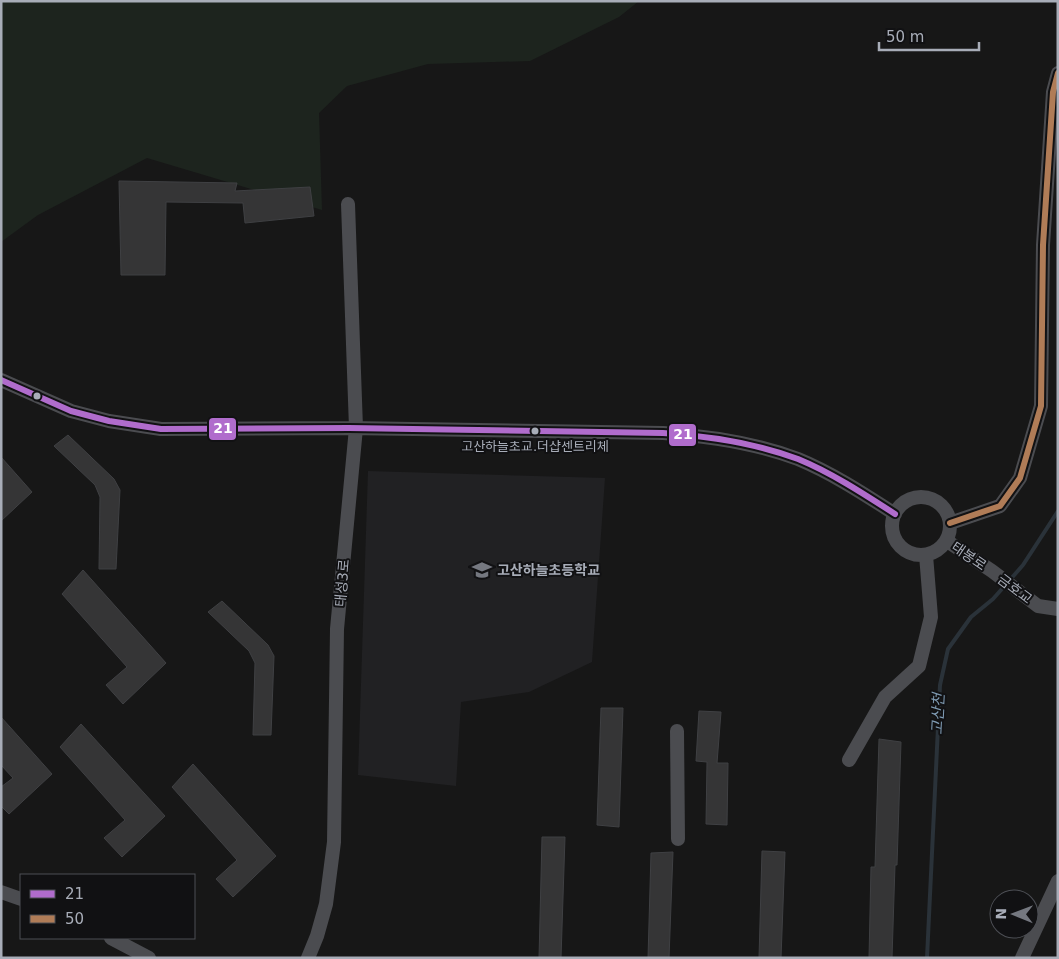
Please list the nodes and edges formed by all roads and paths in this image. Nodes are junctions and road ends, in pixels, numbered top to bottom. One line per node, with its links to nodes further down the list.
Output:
1 (1058, 74): 6 (street)
2 (348, 204): 4 (street, 태성3로)
3 (1, 380): 4 (street)
4 (356, 428): 5 (street); 19 (street, 태성3로)
5 (895, 514): 6 (street); 8 (street)
6 (950, 523): 7 (street)
7 (947, 541): 8 (street); 9 (street, 태봉로)
8 (926, 555): 12 (street)
9 (992, 571): 10 (street, 금호교)
10 (1058, 609)
11 (678, 731): 13 (street)
12 (849, 760)
13 (678, 838)
14 (1058, 881): 20 (street)
15 (1, 892): 16 (street)
16 (20, 899)
17 (113, 939): 18 (street)
18 (149, 958)
19 (308, 958)
20 (1022, 958)

